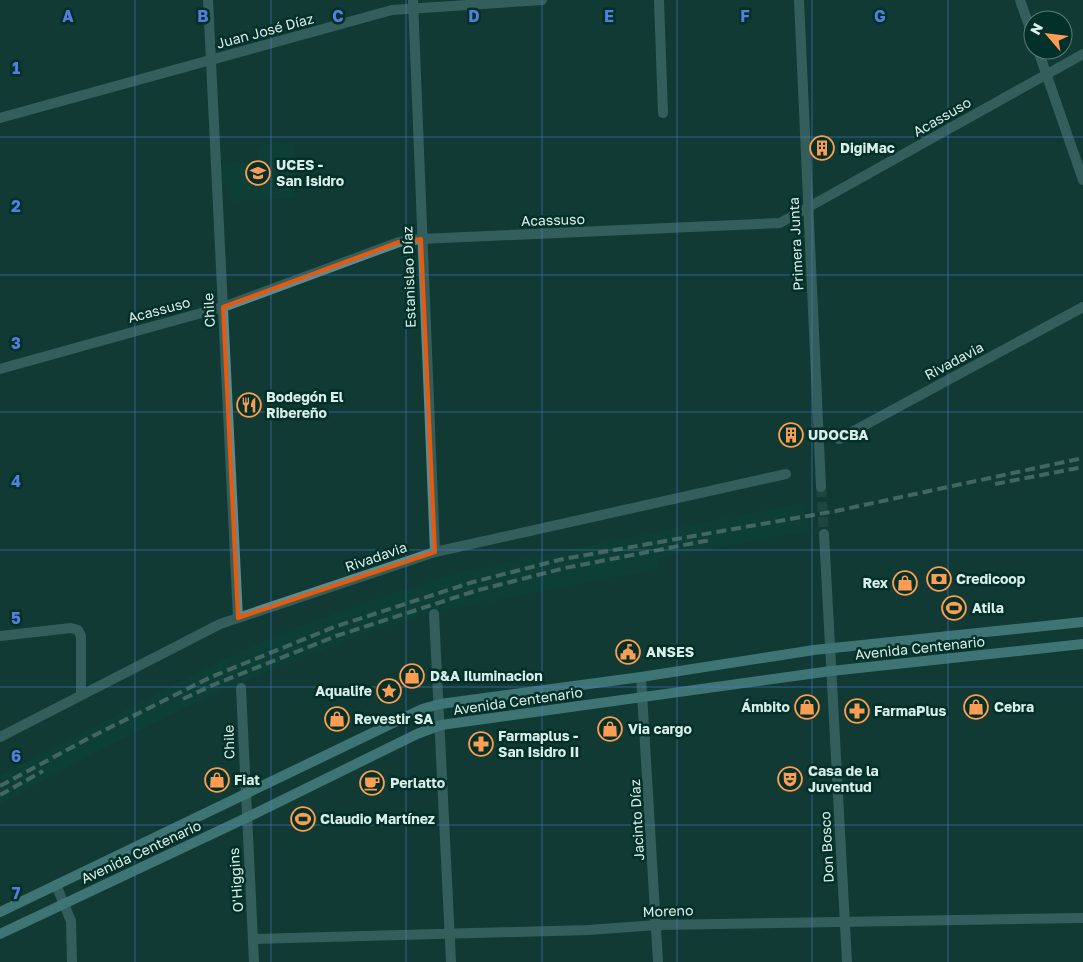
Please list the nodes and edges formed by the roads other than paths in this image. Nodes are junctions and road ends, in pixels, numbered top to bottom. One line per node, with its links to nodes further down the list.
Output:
1 (208, 0): 7 (street, Chile)
2 (542, 0): 5 (street, Juan José Díaz)
3 (659, 0): 10 (street)
4 (798, 0): 13 (street, Primera Junta)
5 (413, 4): 7 (street, Juan José Díaz); 14 (street, Estanislao Díaz)
6 (1083, 54): 9 (street, Acassuso)
7 (211, 60): 11 (street, Juan José Díaz); 15 (street, Chile)
8 (1041, 60): 9 (street)
9 (1046, 74): 12 (street); 13 (street, Acassuso)
10 (663, 114)
11 (0, 118)
12 (1083, 180)
13 (808, 209): 14 (street, Acassuso); 20 (street, Primera Junta)
14 (421, 239): 15 (street, Acassuso); 22 (street, Estanislao Díaz)
15 (223, 307): 17 (street, Acassuso); 24 (street, Chile)
16 (1083, 307): 18 (street, Rivadavia)
17 (0, 369)
18 (839, 439)
19 (786, 474): 22 (street, Rivadavia)
20 (821, 487)
21 (824, 534): 28 (street)
22 (435, 552): 24 (street, Rivadavia)
23 (434, 614): 34 (street)
24 (238, 618): 32 (street, Rivadavia)
25 (1083, 622): 28 (main road, Avenida Centenario)
26 (0, 636): 32 (street)
27 (1083, 644): 29 (main road, Avenida Centenario)
28 (830, 649): 29 (street); 30 (main road, Avenida Centenario)
29 (831, 671): 33 (main road, Avenida Centenario); 43 (street, Don Bosco)
30 (641, 677): 33 (street, Jacinto Díaz); 34 (main road, Avenida Centenario)
31 (241, 688): 37 (street, Chile)
32 (81, 694): 36 (street, Rivadavia)
33 (643, 698): 35 (main road, Avenida Centenario); 44 (street, Jacinto Díaz)
34 (440, 704): 35 (street); 37 (main road, Avenida Centenario)
35 (441, 725): 38 (main road, Avenida Centenario); 45 (street)
36 (0, 737)
37 (245, 796): 38 (street, O'Higgins); 39 (main road, Avenida Centenario)
38 (246, 818): 40 (main road, Avenida Centenario); 47 (street, O'Higgins)
39 (56, 885): 40 (street); 41 (main road, Avenida Centenario)
40 (65, 902): 46 (main road, Avenida Centenario); 48 (street)
41 (0, 912)
42 (1083, 918): 43 (street, Moreno)
43 (844, 921): 44 (street, Moreno); 52 (street, Don Bosco)
44 (657, 925): 45 (street, Moreno); 51 (street, Jacinto Díaz)
45 (450, 932): 47 (street, Moreno); 50 (street)
46 (0, 934)
47 (254, 939): 49 (street, O'Higgins)
48 (72, 962)
49 (254, 962)
50 (451, 962)
51 (658, 962)
52 (847, 962)

